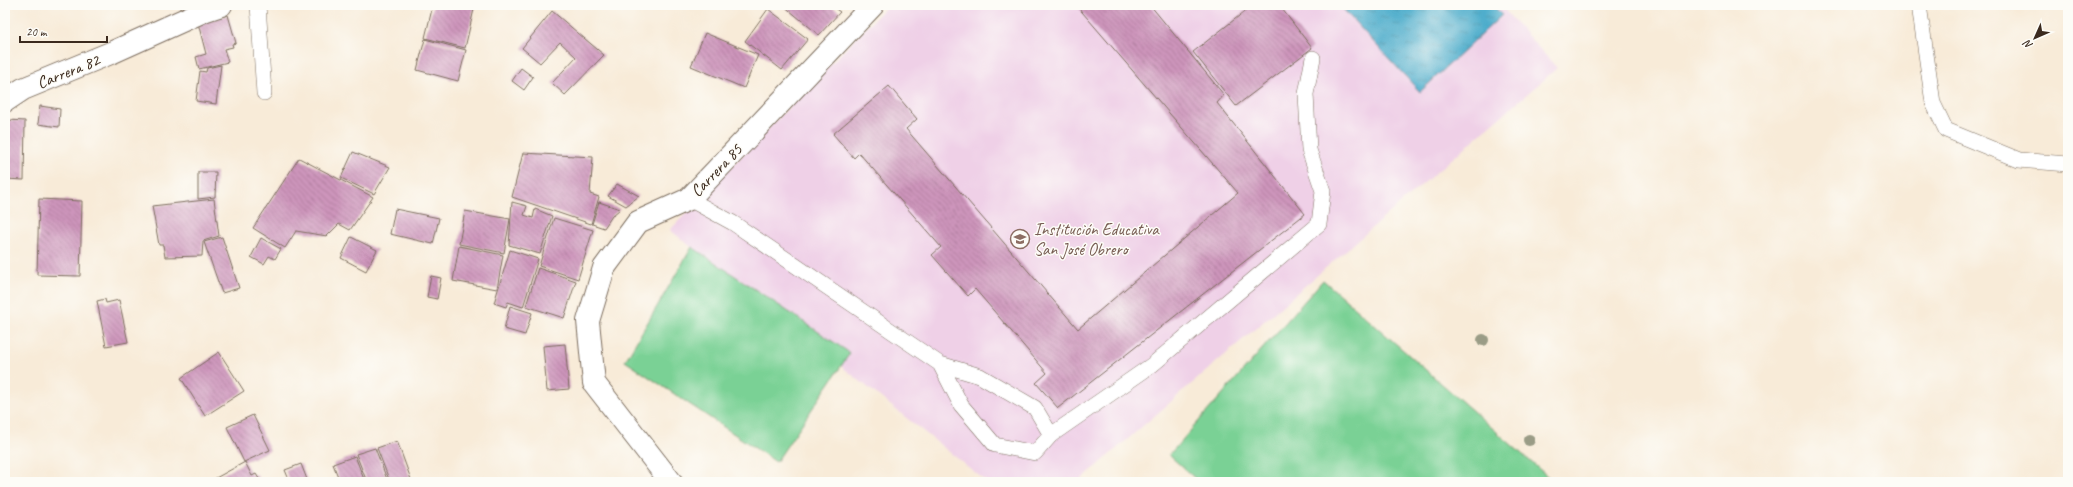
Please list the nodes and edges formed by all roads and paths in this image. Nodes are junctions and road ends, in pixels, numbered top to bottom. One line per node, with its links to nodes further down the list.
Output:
1 (221, 5): 7 (street, Carrera 82)
2 (258, 5): 6 (lane)
3 (873, 5): 9 (street, Carrera 85)
4 (1919, 5): 8 (lane)
5 (1312, 58): 11 (lane)
6 (264, 93)
7 (5, 101)
8 (2068, 164)
9 (689, 200): 10 (lane); 12 (street, Carrera 85)
10 (940, 364): 11 (lane); 11 (lane)
11 (1051, 435)
12 (671, 482)

